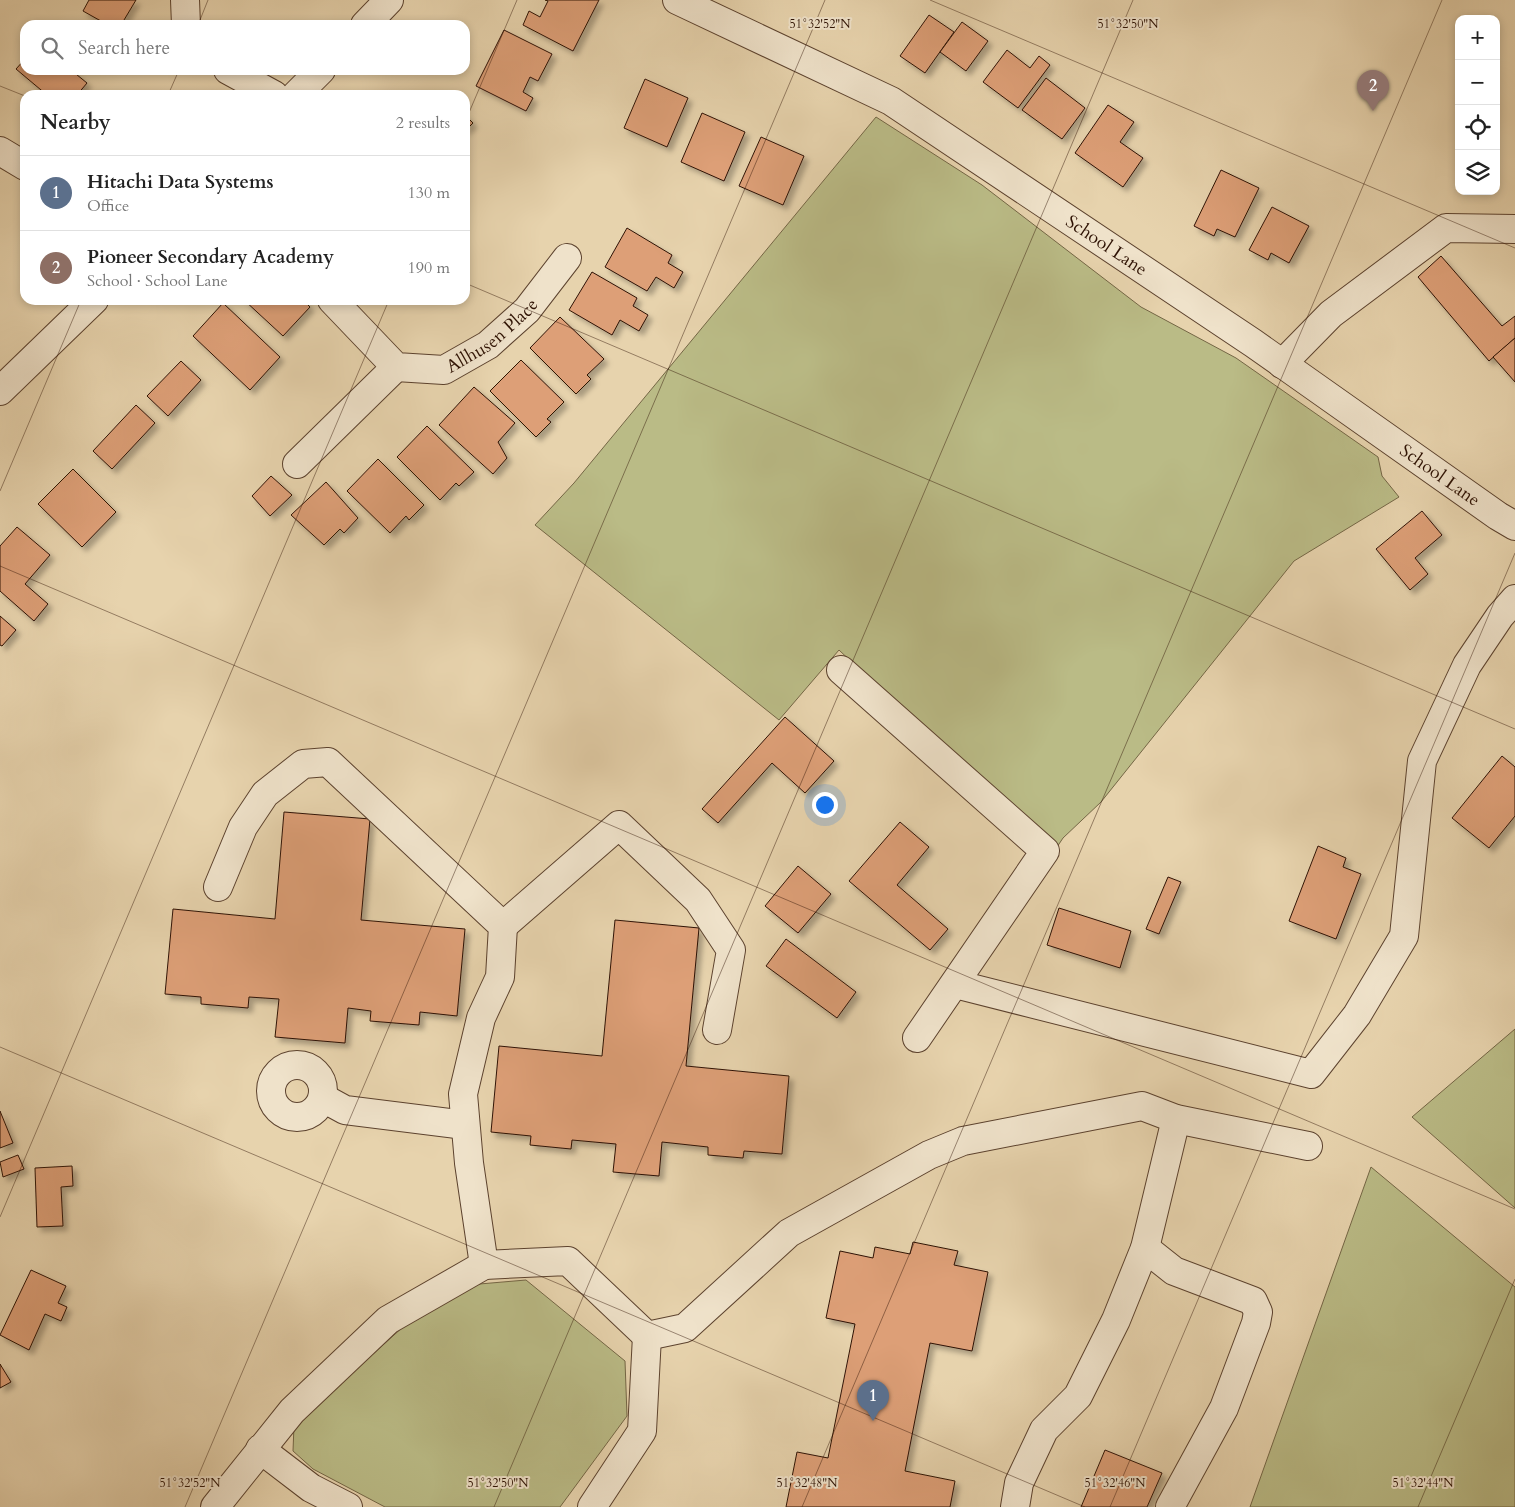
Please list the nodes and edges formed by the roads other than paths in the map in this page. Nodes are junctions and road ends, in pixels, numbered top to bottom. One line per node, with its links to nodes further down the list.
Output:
1 (185, 0): 4 (street)
2 (389, 0): 5 (street)
3 (677, 0): 16 (street, School Lane)
4 (186, 20)
5 (370, 20)
6 (237, 75): 8 (street)
7 (315, 75): 9 (street)
8 (265, 90)
9 (301, 90)
10 (0, 151): 11 (street)
11 (20, 163)
12 (1515, 229): 16 (street)
13 (567, 258): 17 (street, Allhusen Place)
14 (89, 305): 18 (street)
15 (337, 305): 17 (street)
16 (1282, 364): 20 (street, School Lane)
17 (396, 368): 19 (street)
18 (0, 390)
19 (297, 464)
20 (1515, 526)
21 (1515, 599): 25 (street)
22 (841, 670): 25 (street)
23 (218, 887): 24 (street)
24 (503, 926): 26 (street); 30 (street)
25 (955, 984): 27 (street)
26 (717, 1030)
27 (918, 1038)
28 (323, 1098): 30 (street)
29 (1176, 1118): 31 (street); 32 (street); 34 (street)
30 (466, 1125): 33 (street)
31 (1308, 1146)
32 (1145, 1248): 40 (street); 41 (street)
33 (484, 1265): 34 (street); 35 (street)
34 (647, 1336): 39 (street)
35 (260, 1449): 36 (street); 37 (street)
36 (306, 1498): 38 (street)
37 (215, 1507)
38 (348, 1507)
39 (592, 1507)
40 (1015, 1507)
41 (1170, 1507)

